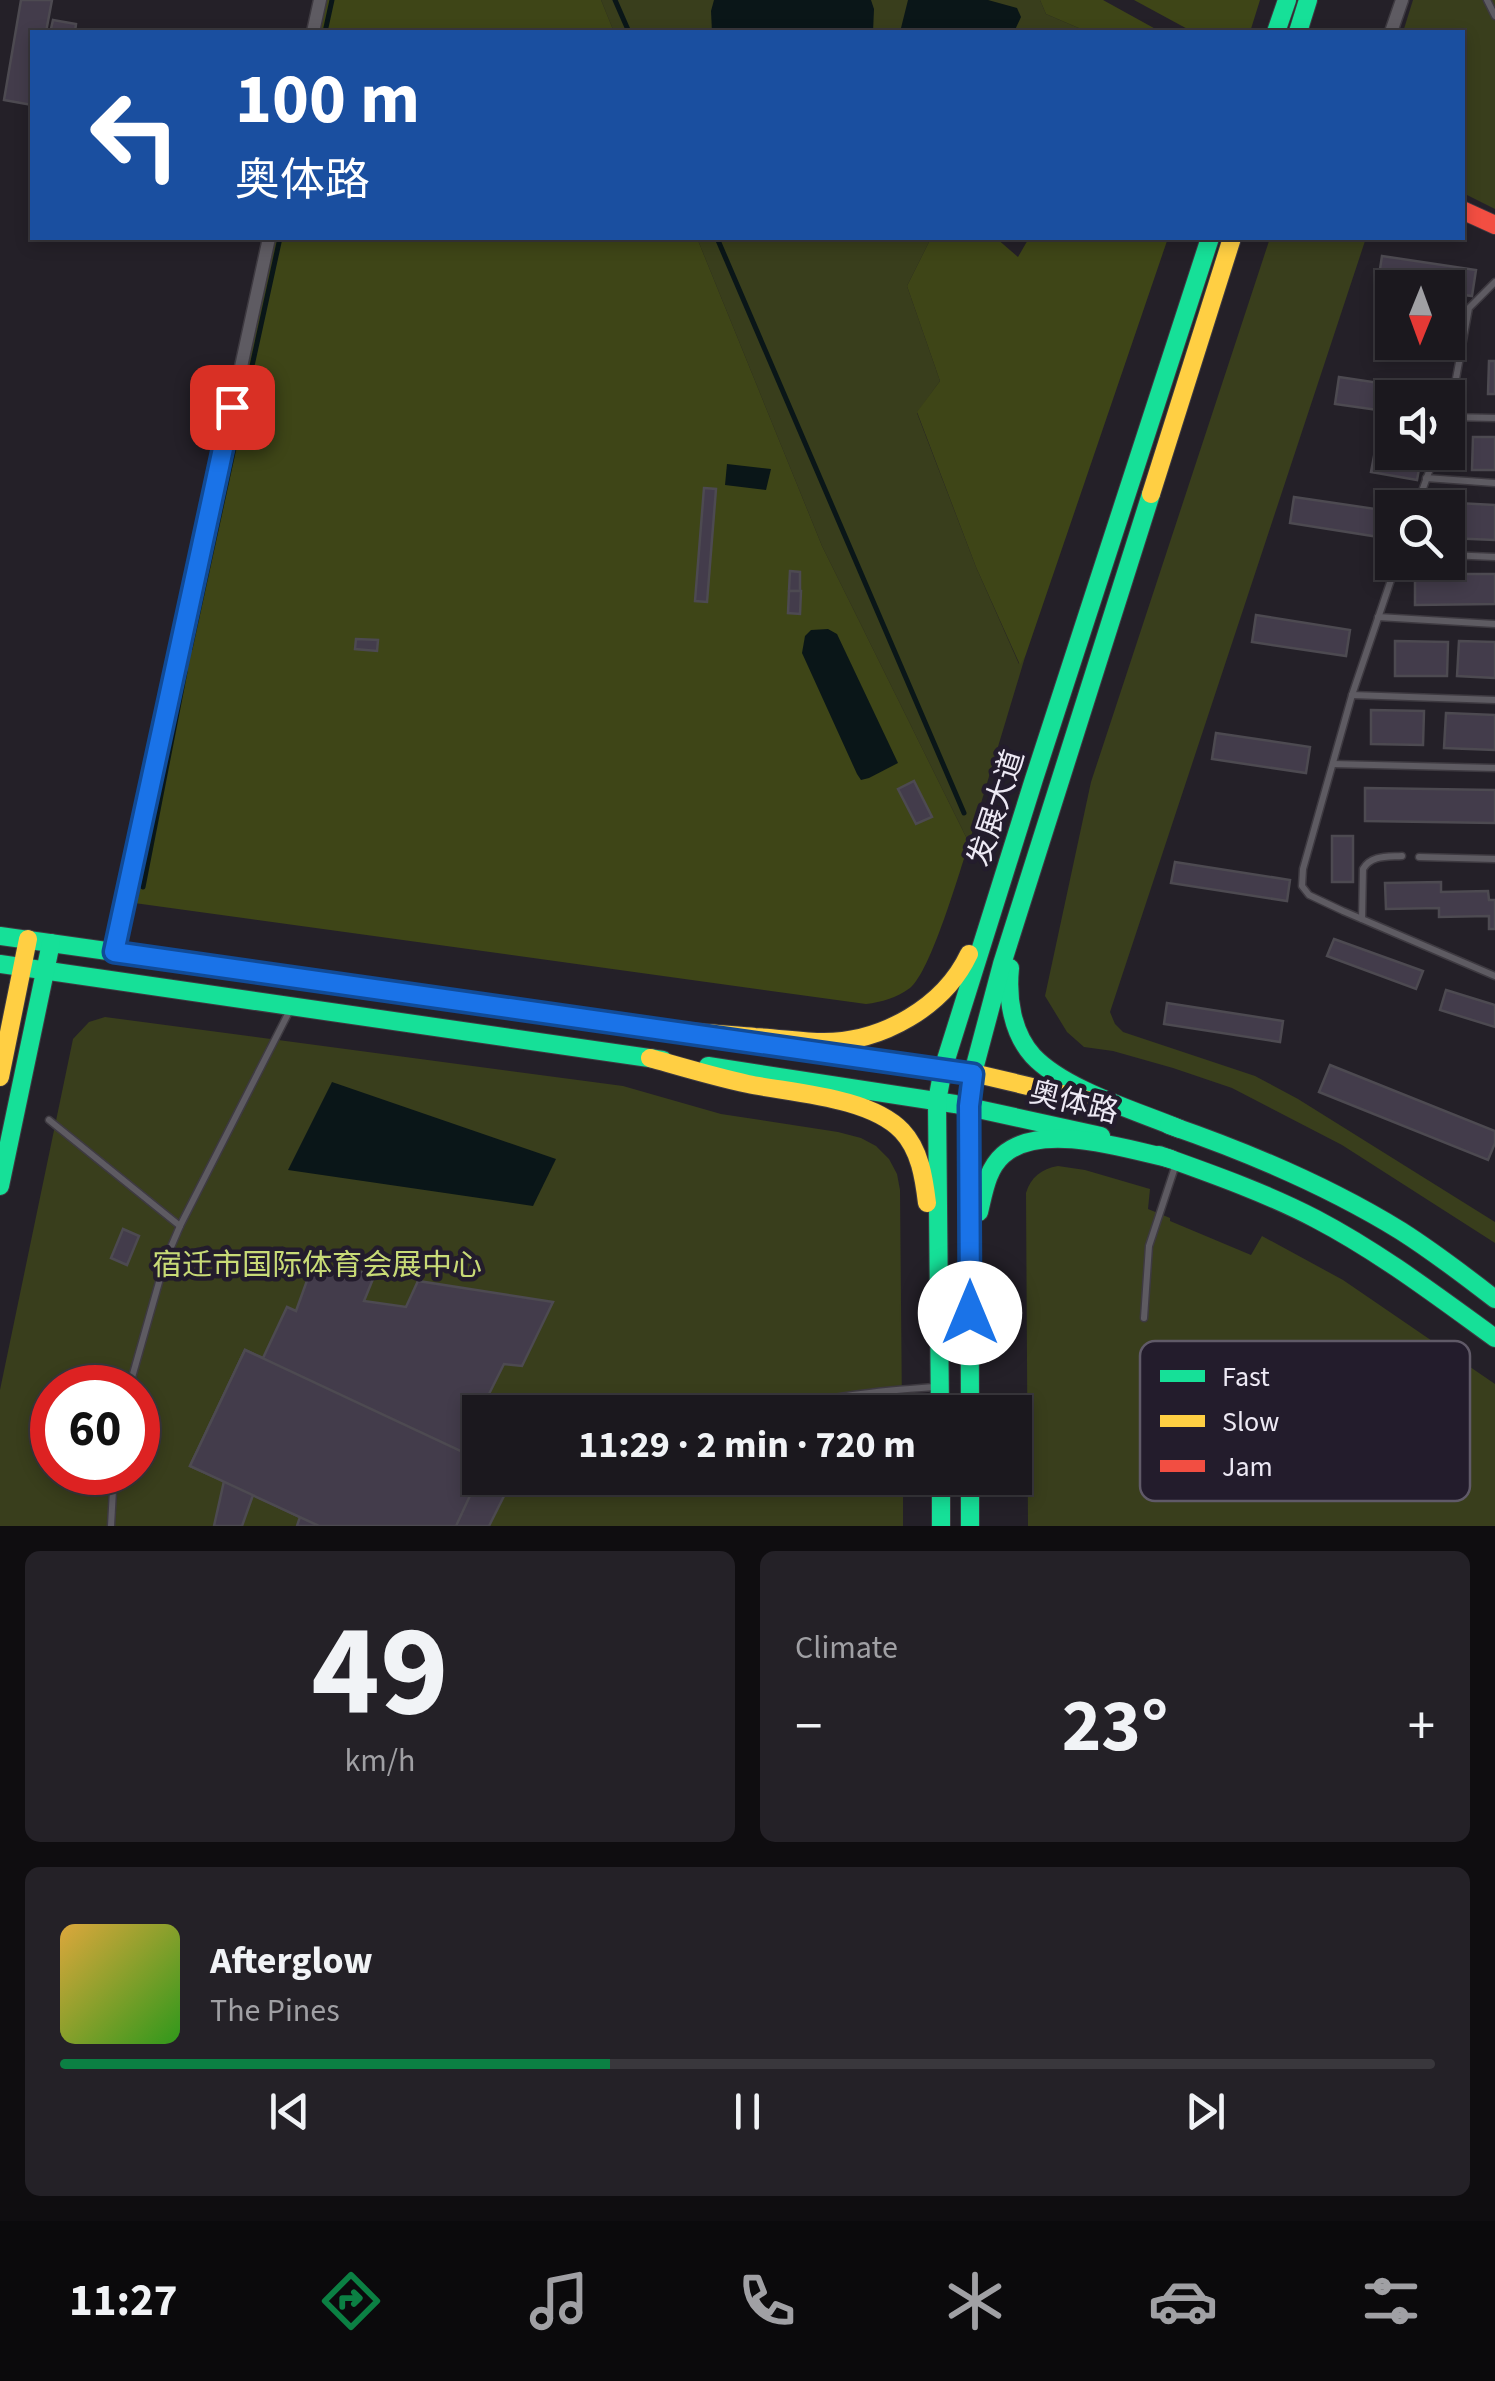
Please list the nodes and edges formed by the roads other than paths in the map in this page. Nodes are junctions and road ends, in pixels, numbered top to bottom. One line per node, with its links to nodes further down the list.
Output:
1 (320, 0): 7 (street)
2 (1286, 0): 8 (main road)
3 (1308, 0): 9 (main road)
4 (1402, 0): 10 (street)
5 (1488, 0): 6 (lane)
6 (1495, 16)
7 (314, 30)
8 (1277, 30)
9 (1299, 30)
10 (1392, 30)
11 (1465, 211): 12 (main road)
12 (1495, 226)
13 (269, 240): 42 (street)
14 (1209, 240): 33 (main road, 发展大道)
15 (1231, 240): 34 (main road, 发展大道)
16 (1495, 282): 17 (lane)
17 (1456, 380)
18 (1495, 418): 19 (lane)
19 (1465, 419)
20 (1429, 470): 21 (lane)
21 (1426, 478): 22 (lane); 23 (lane)
22 (1495, 483)
23 (1422, 490)
24 (1465, 556): 25 (lane)
25 (1495, 557)
26 (1391, 580): 27 (lane)
27 (1378, 617): 28 (lane); 29 (lane)
28 (1495, 624)
29 (1352, 695): 30 (lane); 31 (lane)
30 (1495, 700)
31 (1333, 764): 32 (lane); 38 (lane)
32 (1495, 768)
33 (1034, 778): 48 (main road); 50 (main road, 发展大道)
34 (1057, 788): 51 (main road, 发展大道); 56 (main road)
35 (1402, 856): 38 (lane)
36 (1419, 857): 37 (lane)
37 (1495, 859)
38 (1362, 920): 46 (lane)
39 (0, 936): 40 (main road, 奥体路)
40 (28, 940): 41 (main road, 奥体路); 44 (main road)
41 (51, 943): 42 (main road, 奥体路); 45 (main road)
42 (114, 952): 48 (main road, 奥体路)
43 (0, 964): 44 (main road, 奥体路)
44 (22, 967): 45 (main road, 奥体路); 52 (main road)
45 (45, 970): 47 (main road, 奥体路); 58 (main road)
46 (1495, 976)
47 (292, 1007): 49 (main road, 奥体路); 59 (lane)
48 (655, 1028): 50 (main road, 奥体路)
49 (650, 1058): 53 (main road, 奥体路); 61 (main road)
50 (943, 1069): 51 (main road, 奥体路); 53 (main road, 发展大道)
51 (973, 1074): 54 (main road, 发展大道); 56 (main road, 奥体路)
52 (0, 1077)
53 (937, 1100): 54 (main road, 奥体路); 61 (main road, 发展大道)
54 (969, 1106): 57 (main road, 奥体路); 62 (main road, 发展大道)
55 (48, 1120): 59 (lane)
56 (1180, 1129): 60 (main road, 奥体路)
57 (1174, 1160): 62 (main road); 63 (lane); 64 (main road, 奥体路)
58 (0, 1186)
59 (180, 1226): 65 (lane)
60 (1495, 1298)
61 (939, 1309): 66 (main road, 发展大道)
62 (970, 1313): 69 (main road, 发展大道)
63 (1144, 1318)
64 (1495, 1338)
65 (134, 1365)
66 (940, 1386): 67 (lane); 68 (main road, 发展大道)
67 (848, 1395)
68 (940, 1395)
69 (970, 1395)
70 (113, 1495): 73 (lane)
71 (941, 1495): 74 (main road)
72 (970, 1495): 75 (main road)
73 (111, 1526)
74 (941, 1526)
75 (970, 1526)

